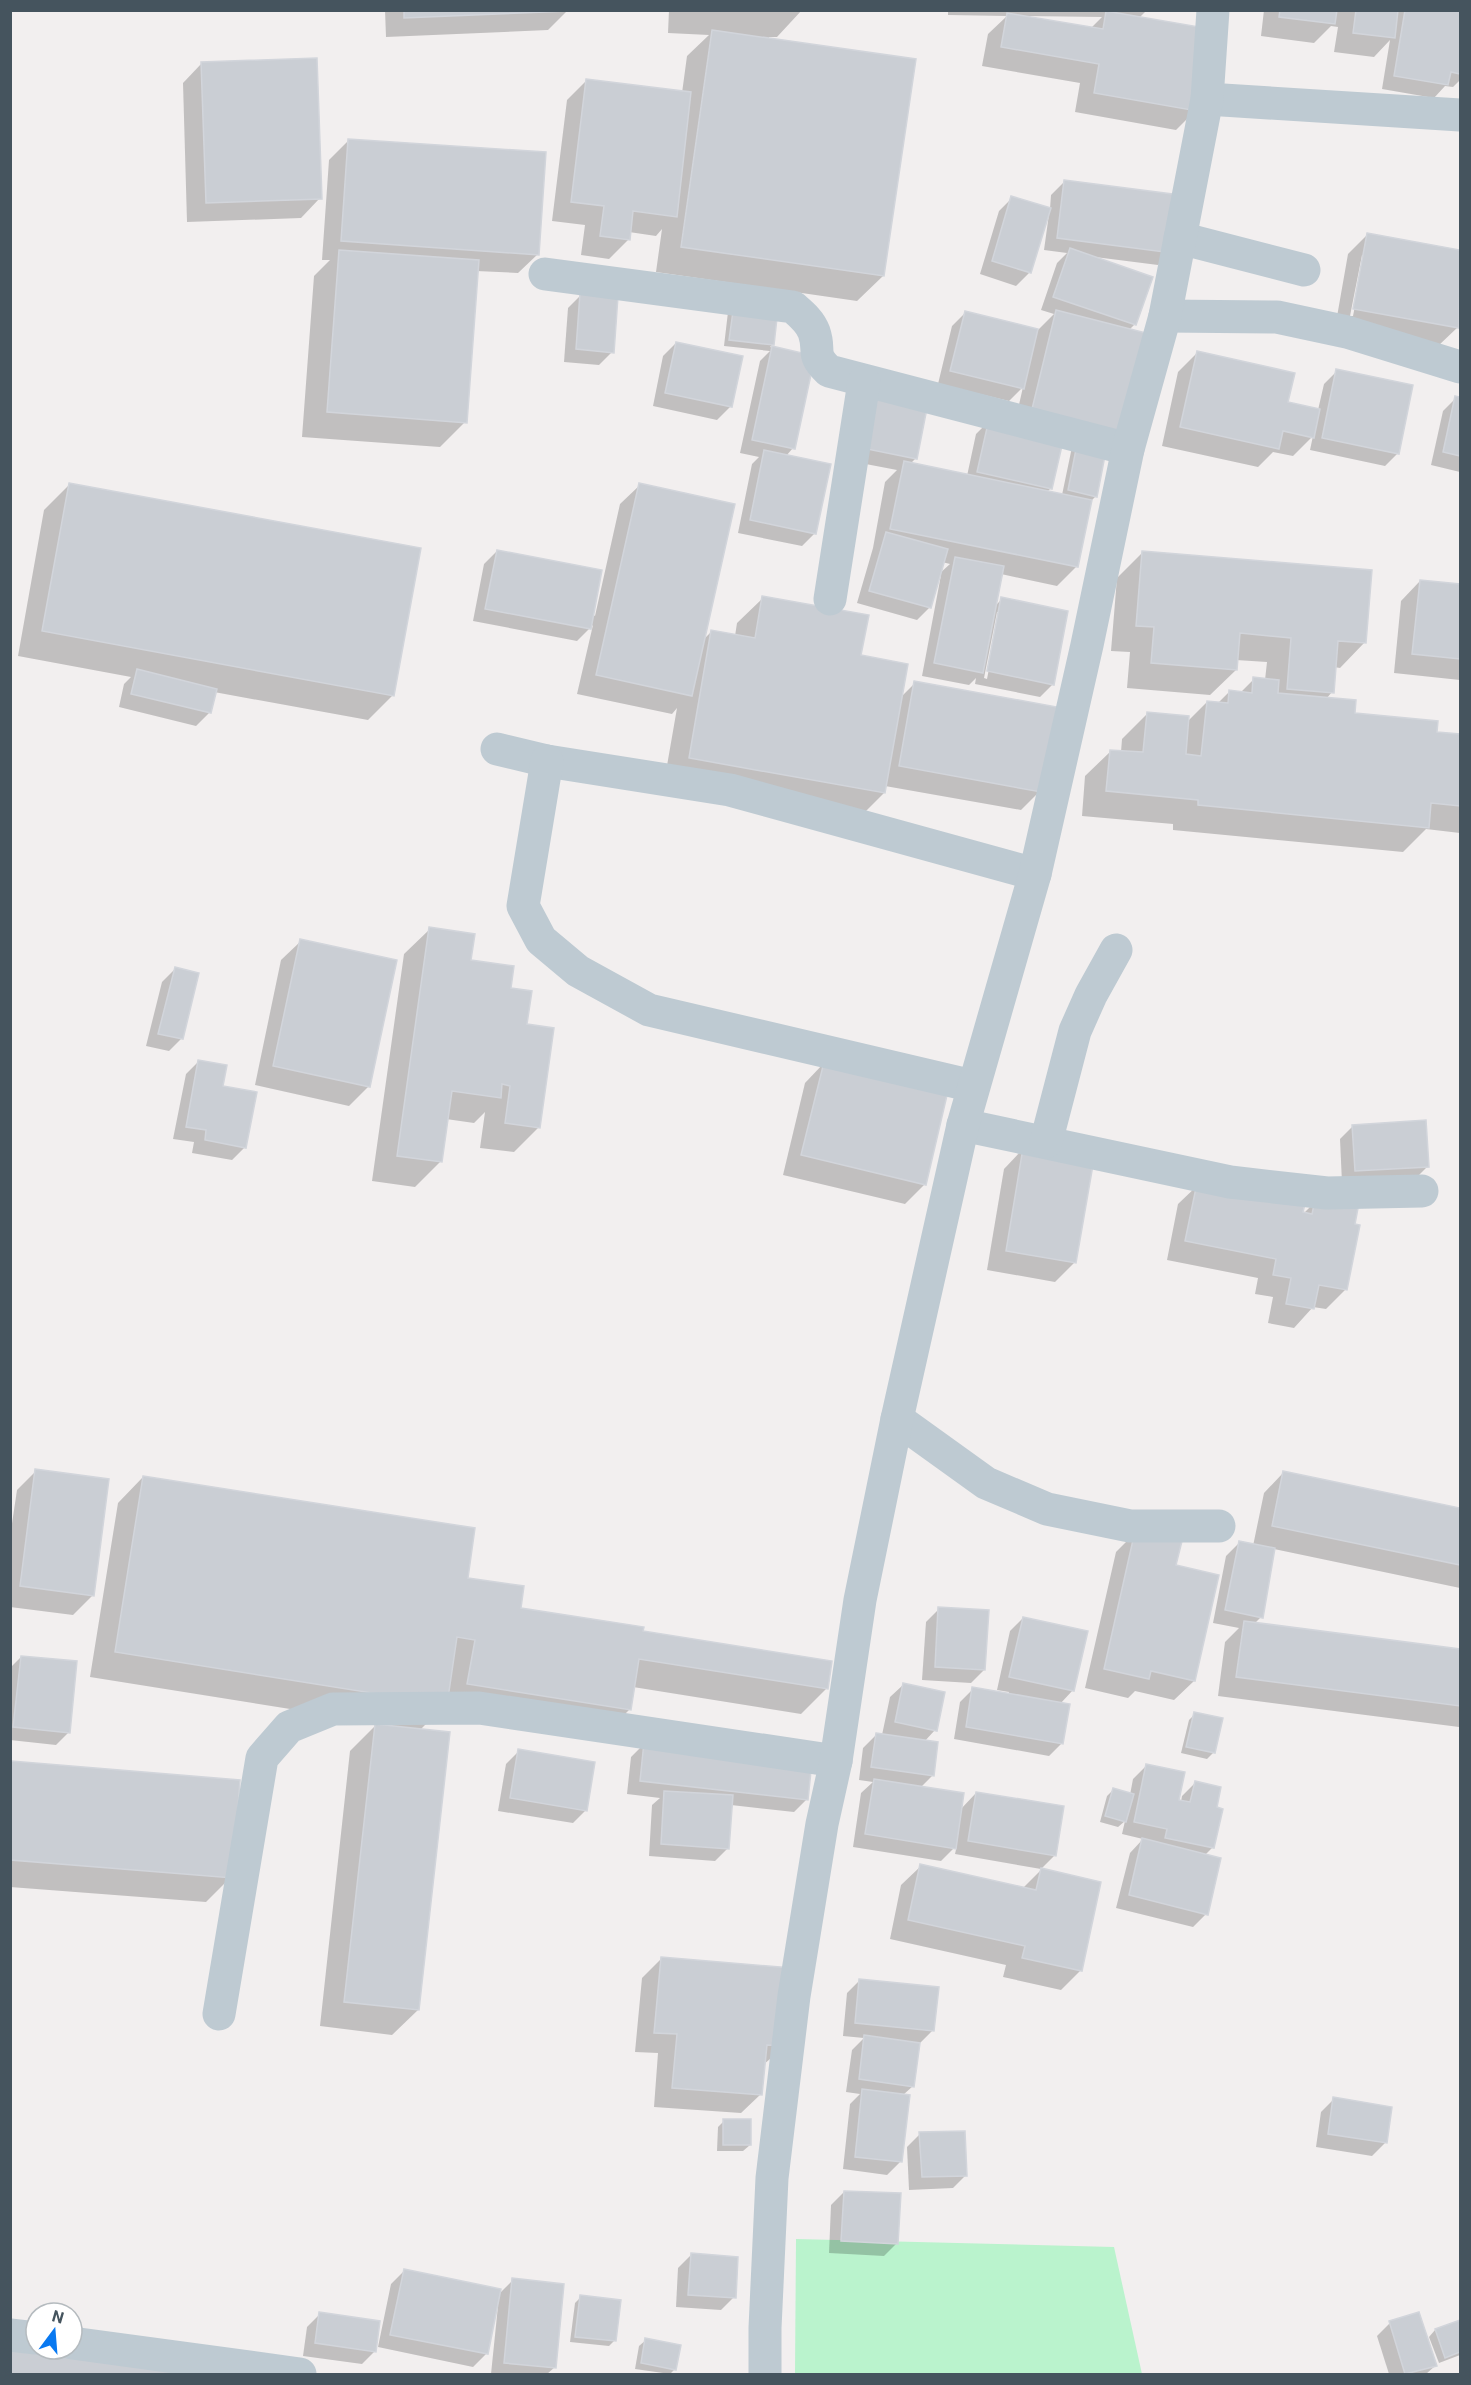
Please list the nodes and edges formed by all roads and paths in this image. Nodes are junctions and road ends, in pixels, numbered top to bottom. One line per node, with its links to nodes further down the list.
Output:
1 (1213, 10): 2 (street)
2 (1207, 99): 3 (street); 4 (street)
3 (1461, 115)
4 (1180, 238): 5 (street); 7 (street)
5 (1304, 270)
6 (545, 274): 9 (street)
7 (1165, 316): 8 (street); 10 (street)
8 (1461, 367)
9 (864, 382): 10 (street); 11 (street)
10 (1128, 449): 14 (street)
11 (830, 599)
12 (497, 749): 13 (street)
13 (547, 761): 14 (street); 16 (street)
14 (1035, 874): 16 (street)
15 (1116, 950): 18 (street)
16 (973, 1086): 17 (street)
17 (963, 1125): 18 (street); 20 (street)
18 (1046, 1142): 19 (street)
19 (1422, 1191)
20 (897, 1419): 21 (street); 22 (street)
21 (1219, 1526)
22 (836, 1761): 23 (street); 26 (street)
23 (219, 2013)
24 (84, 2345): 25 (street)
25 (300, 2374)
26 (765, 2374)

